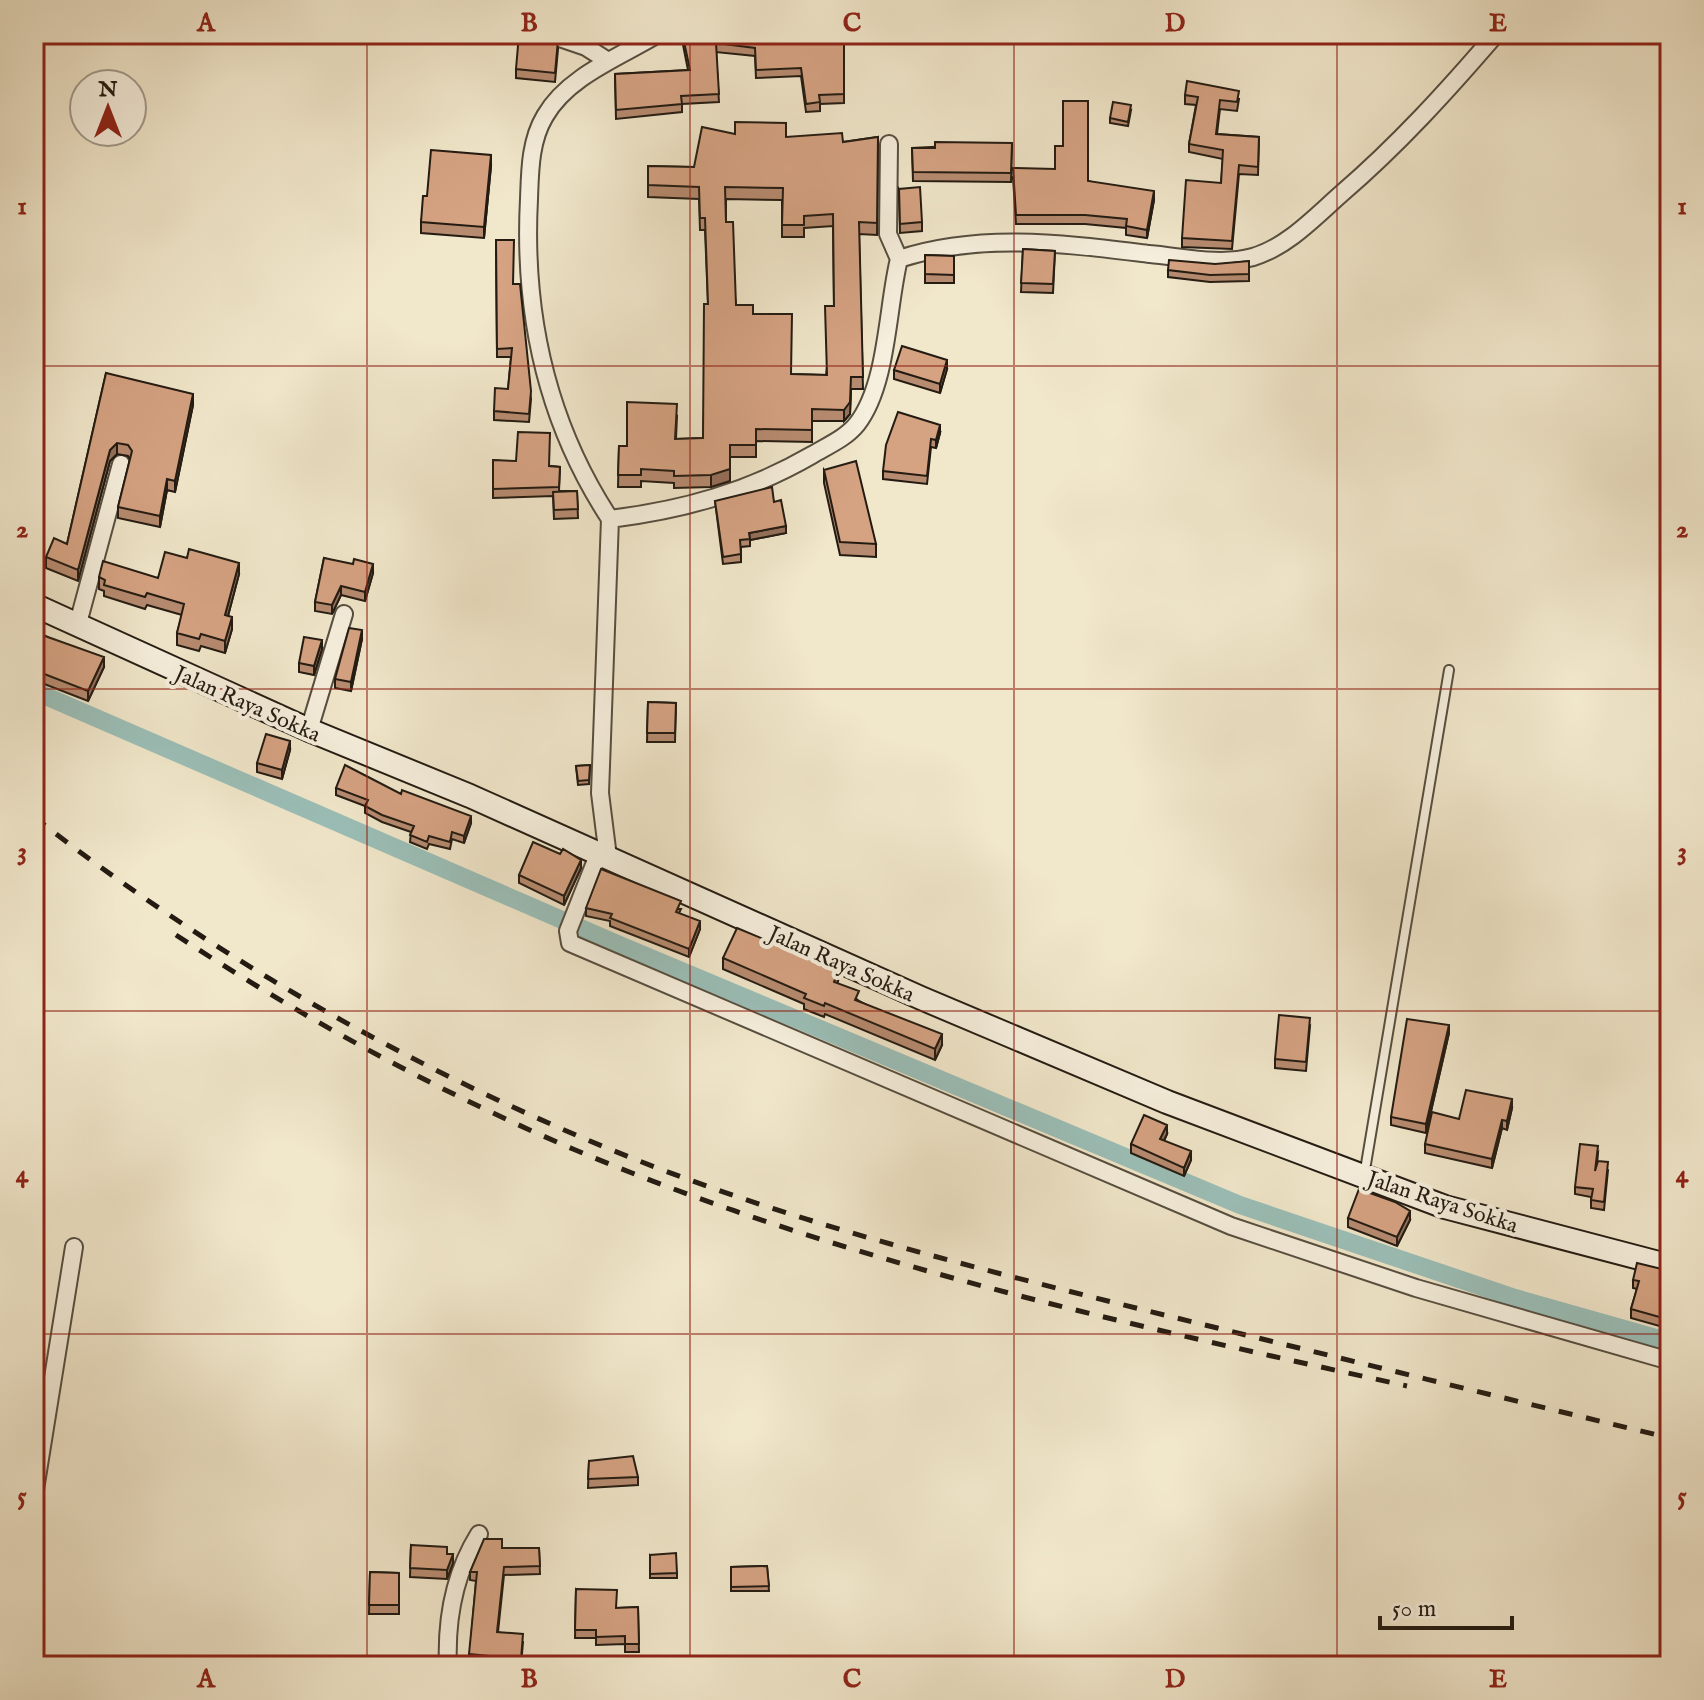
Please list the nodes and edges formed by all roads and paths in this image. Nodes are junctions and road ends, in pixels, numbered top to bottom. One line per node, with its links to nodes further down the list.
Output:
1 (548, 34): 4 (street)
2 (658, 34): 4 (street)
3 (1496, 34): 6 (street)
4 (608, 61): 8 (street)
5 (889, 144): 6 (street)
6 (899, 259): 8 (street)
7 (121, 464): 11 (street)
8 (610, 519): 14 (street)
9 (34, 605): 11 (main road, Jalan Raya Sokka)
10 (344, 614): 13 (street)
11 (77, 627): 13 (main road, Jalan Raya Sokka)
12 (1449, 670): 15 (lane)
13 (309, 730): 14 (main road, Jalan Raya Sokka)
14 (603, 856): 15 (main road, Jalan Raya Sokka); 18 (street)
15 (1364, 1176): 17 (main road, Jalan Raya Sokka)
16 (74, 1247): 19 (street)
17 (1670, 1266)
18 (1670, 1361)
19 (34, 1496)
20 (479, 1534): 21 (street)
21 (448, 1666)

